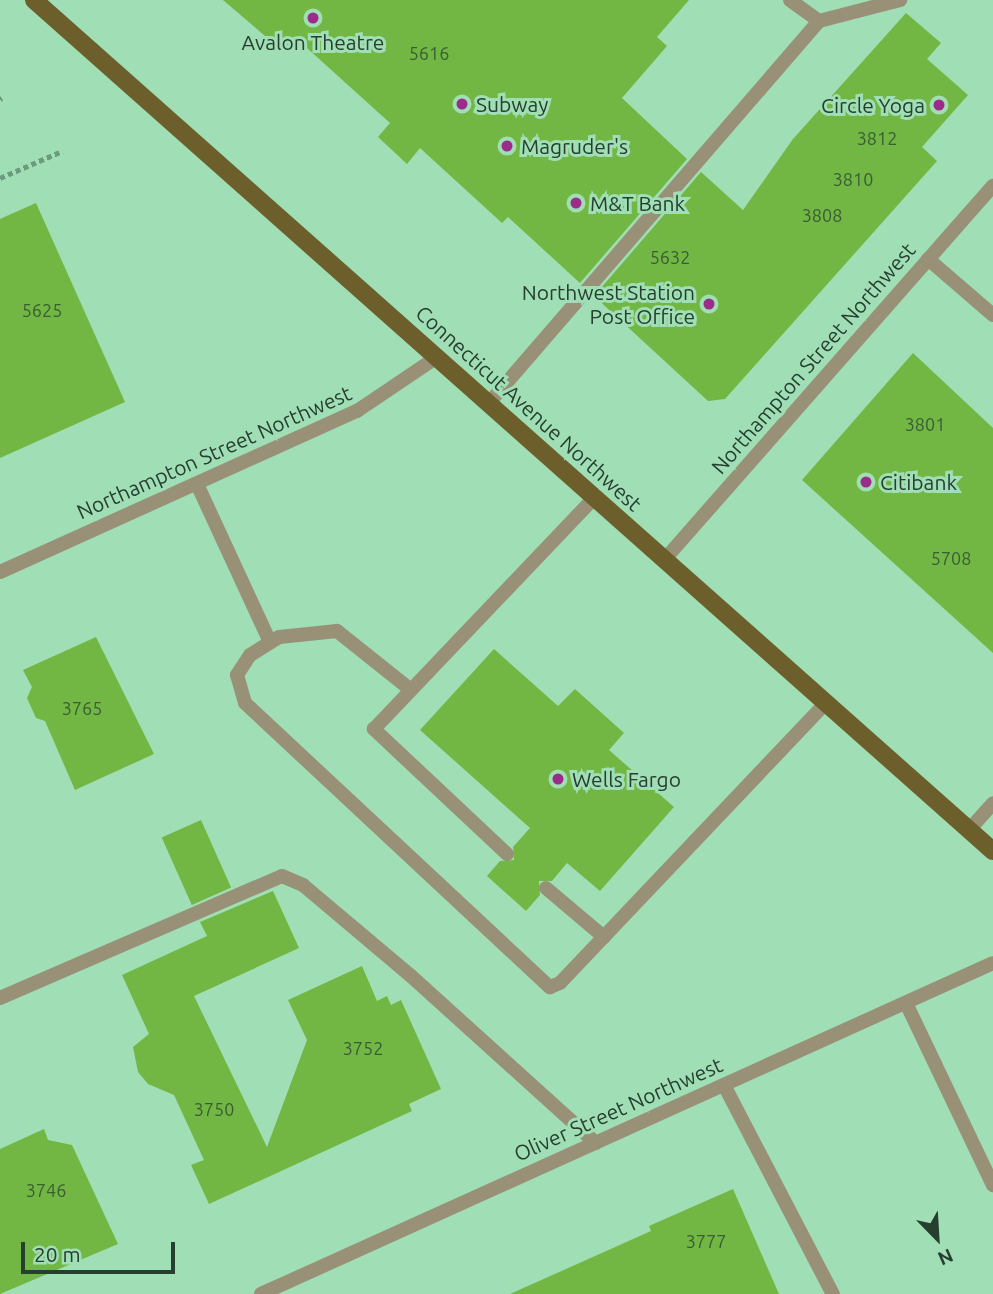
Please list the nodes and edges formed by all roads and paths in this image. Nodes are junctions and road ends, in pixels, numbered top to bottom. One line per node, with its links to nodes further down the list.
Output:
1 (34, 0): 10 (main road, Connecticut Avenue Northwest)
2 (790, 0): 4 (street)
3 (900, 0): 4 (street)
4 (819, 21): 11 (street)
5 (62, 151): 6 (path)
6 (0, 178)
7 (993, 185): 8 (street, Northampton Street Northwest)
8 (928, 259): 9 (street); 14 (street, Northampton Street Northwest)
9 (993, 315)
10 (438, 357): 11 (main road, Connecticut Avenue Northwest); 12 (street, Northampton Street Northwest)
11 (489, 403): 13 (main road, Connecticut Avenue Northwest)
12 (197, 484): 15 (street, Northampton Street Northwest); 16 (street)
13 (595, 497): 14 (main road, Connecticut Avenue Northwest); 17 (street)
14 (665, 559): 18 (main road, Connecticut Avenue Northwest)
15 (0, 572)
16 (270, 642): 17 (street); 24 (street)
17 (411, 691): 22 (street)
18 (826, 703): 20 (main road, Connecticut Avenue Northwest); 24 (street)
19 (993, 803): 20 (street)
20 (969, 830): 21 (main road, Connecticut Avenue Northwest)
21 (993, 851)
22 (507, 854)
23 (546, 888): 24 (street)
24 (604, 937)
25 (993, 963): 27 (street, Oliver Street Northwest)
26 (0, 998): 29 (street)
27 (906, 1003): 28 (street, Oliver Street Northwest); 30 (street)
28 (724, 1085): 29 (street, Oliver Street Northwest); 32 (street)
29 (596, 1143): 31 (street, Oliver Street Northwest)
30 (993, 1185)
31 (261, 1294)
32 (833, 1294)

